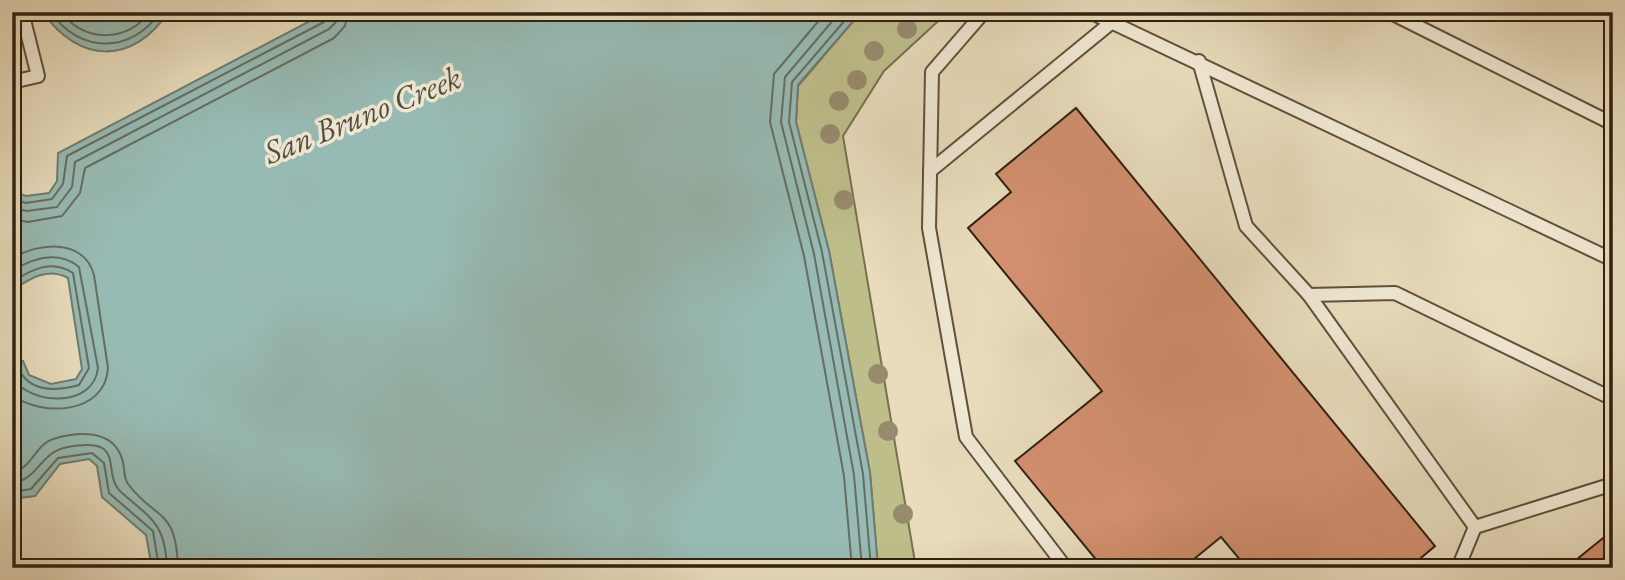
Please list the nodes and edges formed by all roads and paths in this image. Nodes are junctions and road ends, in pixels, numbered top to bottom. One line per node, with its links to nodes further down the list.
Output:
1 (22, 12): 7 (lane)
2 (984, 12): 9 (lane)
3 (1090, 12): 5 (lane)
4 (1389, 12): 8 (lane)
5 (1112, 22): 6 (lane); 9 (lane)
6 (1199, 61): 10 (lane); 11 (lane)
7 (12, 82)
8 (1613, 124)
9 (930, 171): 15 (lane)
10 (1613, 260)
11 (1309, 295): 12 (lane); 14 (lane)
12 (1613, 399)
13 (1613, 484): 14 (lane)
14 (1475, 527): 16 (lane)
15 (1066, 568)
16 (1458, 568)

